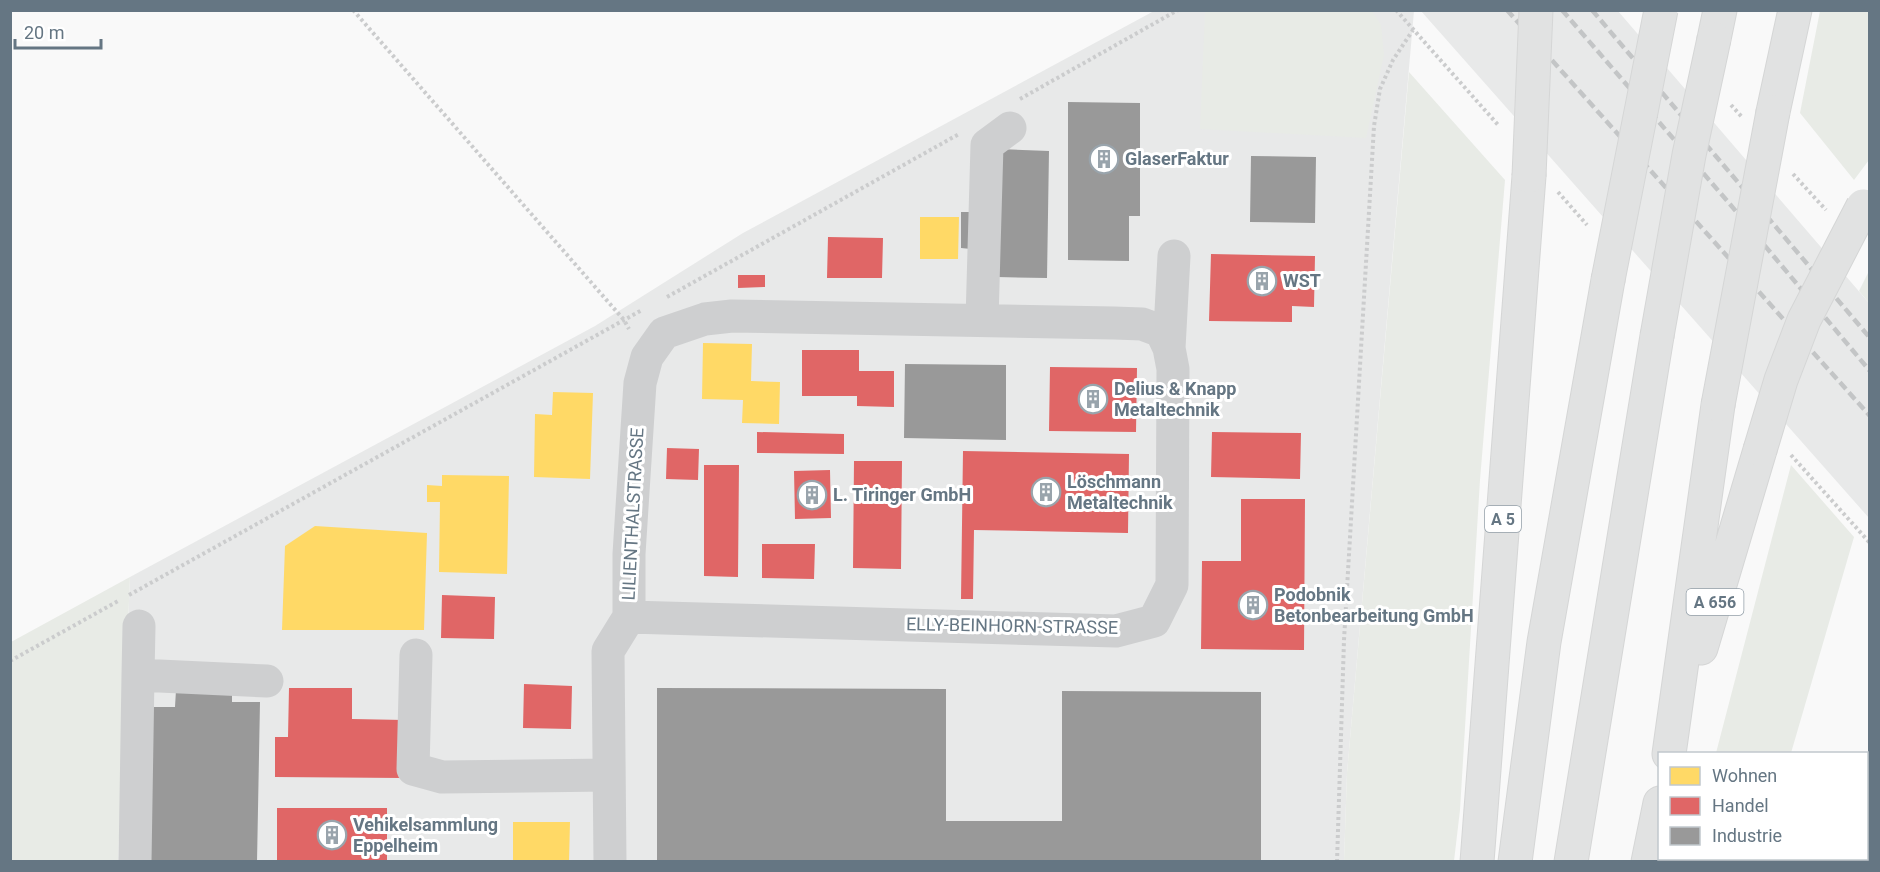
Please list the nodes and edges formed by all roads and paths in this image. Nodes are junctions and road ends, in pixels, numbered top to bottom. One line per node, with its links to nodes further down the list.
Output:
1 (353, 10): 14 (path)
2 (1178, 10): 8 (path)
3 (1536, 10): 30 (highway, A 5, bridge)
4 (1661, 10): 31 (highway, bridge)
5 (1795, 10): 23 (highway, bridge)
6 (1717, 25): 32 (highway, bridge)
7 (1413, 30): 29 (path)
8 (1011, 116): 15 (street)
9 (960, 134): 12 (path)
10 (1866, 201): 24 (highway, A 656, bridge)
11 (1174, 256): 16 (street, ELLY-BEINHORN-STRASSE)
12 (662, 300)
13 (643, 310): 14 (path)
14 (624, 320): 20 (path)
15 (982, 321): 16 (street); 17 (street, LILIENTHALSTRASSE)
16 (1170, 348): 17 (street, ELLY-BEINHORN-STRASSE)
17 (628, 617): 25 (street, LILIENTHALSTRASSE)
18 (139, 626): 21 (street)
19 (416, 655): 25 (street)
20 (10, 661)
21 (138, 675): 22 (street); 27 (street)
22 (267, 681)
23 (1669, 752)
24 (1669, 752)
25 (609, 775): 28 (street, LILIENTHALSTRASSE)
26 (1658, 808): 33 (highway)
27 (135, 861)
28 (610, 861)
29 (1337, 861)
30 (1477, 861)
31 (1515, 861)
32 (1571, 861)
33 (1648, 861)

